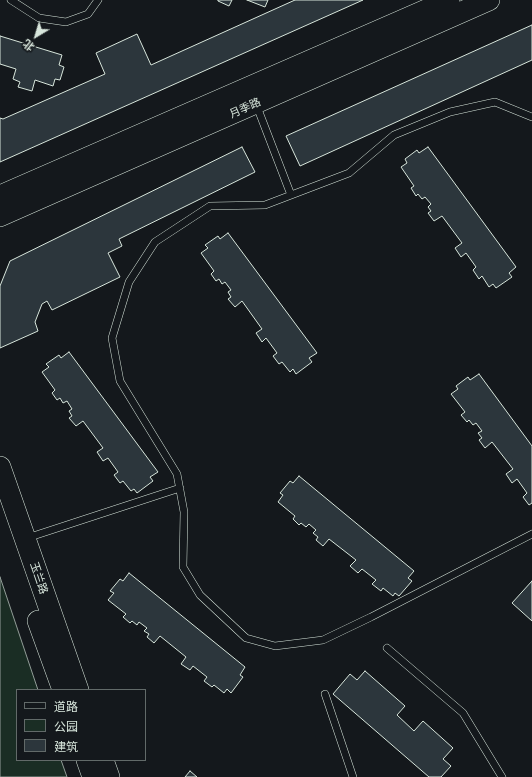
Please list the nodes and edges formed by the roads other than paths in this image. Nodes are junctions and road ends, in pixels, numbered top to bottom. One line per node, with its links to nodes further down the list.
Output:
1 (11, 0): 2 (lane)
2 (98, 0)
3 (449, 0): 8 (street, 月季路)
4 (489, 0): 5 (street, 月季路)
5 (256, 103): 7 (lane); 9 (street, 月季路)
6 (532, 117): 7 (lane)
7 (291, 195): 11 (lane)
8 (0, 196)
9 (0, 216)
10 (0, 467): 14 (street, 玉兰路)
11 (180, 488): 13 (lane); 14 (lane)
12 (0, 510): 16 (street, 玉兰路)
13 (532, 534)
14 (25, 539): 17 (street, 玉兰路)
15 (387, 648): 24 (lane)
16 (63, 689)
17 (78, 689)
18 (325, 694): 23 (lane)
19 (87, 761): 21 (street)
20 (103, 761): 22 (street)
21 (93, 777)
22 (109, 777)
23 (353, 777)
24 (502, 777)

